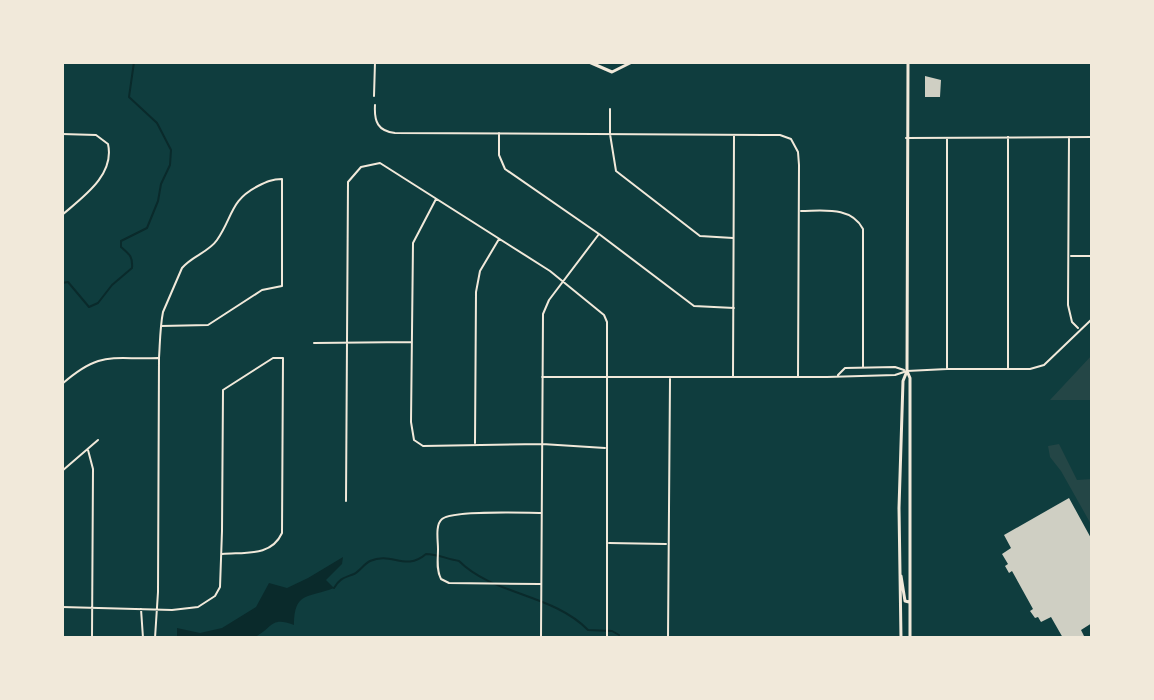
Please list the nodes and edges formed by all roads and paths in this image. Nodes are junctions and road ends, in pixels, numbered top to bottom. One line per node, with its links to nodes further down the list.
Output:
1 (375, 62): 5 (street)
2 (589, 62): 3 (main road)
3 (632, 62)
4 (908, 62): 15 (main road)
5 (374, 96)
6 (375, 105): 8 (street)
7 (610, 109): 10 (street)
8 (499, 133): 10 (street); 20 (street)
9 (62, 134): 19 (street)
10 (610, 134): 11 (street); 22 (street)
11 (734, 135): 18 (street); 22 (street)
12 (1008, 137): 13 (street); 16 (street); 36 (street)
13 (1069, 137): 14 (street); 23 (street)
14 (1092, 137)
15 (906, 138): 16 (street); 37 (main road)
16 (947, 138): 35 (street)
17 (437, 198): 21 (street); 30 (street); 32 (street)
18 (799, 211): 34 (street); 43 (street)
19 (62, 215)
20 (599, 234): 25 (street); 26 (street)
21 (499, 238): 25 (street); 46 (street)
22 (734, 238): 26 (street)
23 (1069, 256): 24 (street); 29 (street)
24 (1092, 256)
25 (563, 283): 39 (street); 40 (street)
26 (734, 308): 42 (street)
27 (1092, 319): 29 (street)
28 (161, 326): 28 (street); 33 (street)
29 (1079, 329): 36 (street)
30 (412, 342): 32 (street); 46 (street)
31 (314, 343): 32 (street)
32 (347, 343): 51 (street)
33 (159, 358): 44 (street); 62 (street)
34 (863, 367): 37 (street); 38 (street)
35 (947, 369): 36 (street); 37 (street)
36 (1008, 370)
37 (907, 371): 38 (street); 56 (main road); 58 (main road)
38 (837, 375): 43 (street)
39 (542, 377): 40 (street); 47 (street)
40 (608, 377): 41 (street); 48 (street)
41 (670, 377): 42 (street); 54 (street)
42 (733, 377): 43 (street)
43 (798, 377)
44 (62, 384)
45 (98, 440): 49 (street)
46 (475, 444): 47 (street)
47 (542, 444): 48 (street); 52 (street)
48 (608, 448): 53 (street)
49 (88, 450): 50 (street); 60 (street)
50 (62, 471)
51 (346, 501)
52 (542, 513): 57 (street); 57 (street)
53 (608, 543): 54 (street); 67 (street)
54 (669, 544): 68 (street)
55 (222, 554): 55 (street); 62 (street)
56 (900, 569): 58 (main road); 69 (main road)
57 (541, 584): 66 (street)
58 (910, 602): 70 (main road)
59 (62, 607): 60 (street)
60 (92, 608): 61 (street); 63 (street)
61 (140, 608): 62 (street); 64 (street)
62 (156, 608): 65 (street)
63 (92, 638)
64 (143, 638)
65 (155, 638)
66 (541, 638)
67 (607, 638)
68 (668, 638)
69 (901, 638)
70 (910, 638)

